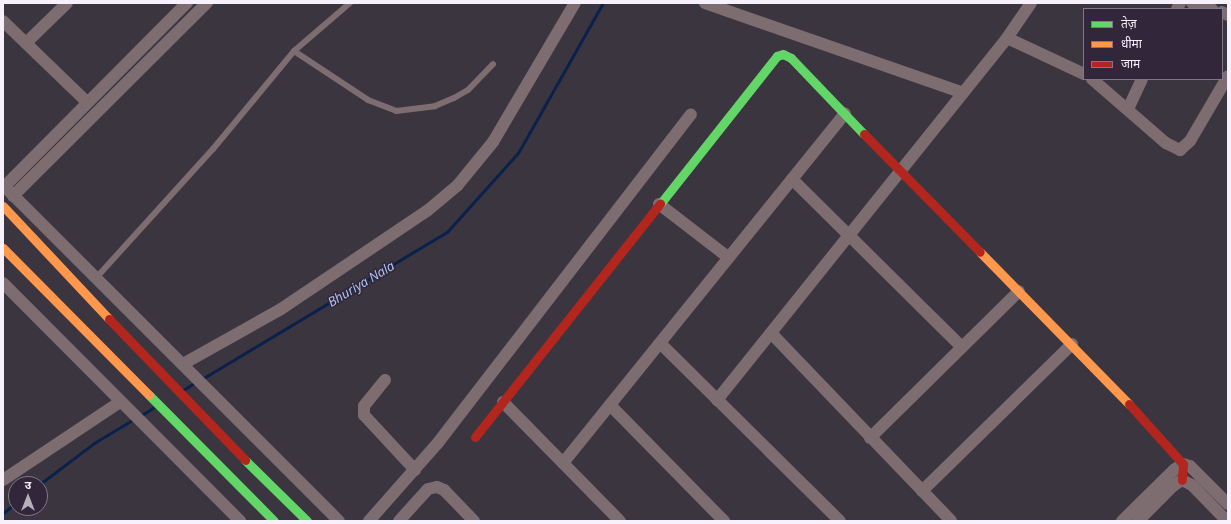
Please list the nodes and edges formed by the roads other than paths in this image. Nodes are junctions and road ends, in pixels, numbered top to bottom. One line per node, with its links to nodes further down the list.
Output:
1 (67, 3): 12 (street)
2 (187, 3): 20 (street)
3 (207, 3): 26 (street)
4 (350, 3): 13 (lane)
5 (575, 3): 39 (street)
6 (705, 3): 19 (street)
7 (1032, 3): 11 (street)
8 (1192, 3): 9 (street)
9 (1209, 8)
10 (3, 21): 12 (street)
11 (1007, 38): 15 (street); 19 (street)
12 (26, 43): 20 (street)
13 (294, 51): 14 (lane); 32 (lane)
14 (493, 64)
15 (1083, 74)
16 (1228, 76): 21 (street)
17 (1093, 80): 21 (street)
18 (1142, 80): 21 (street)
19 (963, 93): 24 (street)
20 (87, 102): 26 (street)
21 (1128, 109)
22 (691, 114): 49 (street)
23 (845, 114): 24 (street); 25 (street); 27 (street)
24 (900, 172): 29 (street); 34 (street)
25 (792, 179): 29 (street); 31 (street)
26 (7, 189): 32 (street)
27 (659, 204): 31 (street); 42 (street)
28 (3, 206): 56 (street)
29 (850, 235): 35 (street); 38 (street)
30 (3, 248): 55 (street)
31 (728, 258): 36 (street)
32 (96, 278): 39 (street)
33 (3, 283): 43 (street)
34 (1019, 291): 37 (street); 38 (street)
35 (771, 334): 41 (street); 46 (street)
36 (660, 343): 41 (street); 44 (street)
37 (1072, 344): 48 (street); 52 (street)
38 (962, 347): 46 (street)
39 (186, 366): 57 (street)
40 (385, 380): 49 (street)
41 (717, 400): 63 (street)
42 (503, 402): 45 (street); 47 (street)
43 (123, 405): 50 (street); 54 (street)
44 (610, 405): 47 (street); 62 (street)
45 (475, 437)
46 (870, 438): 52 (street)
47 (563, 463): 61 (street)
48 (1183, 464): 51 (street); 53 (street); 65 (street)
49 (414, 470): 58 (street)
50 (3, 480)
51 (1182, 480): 66 (street); 67 (street)
52 (922, 491): 64 (street)
53 (1228, 504)
54 (240, 521)
55 (274, 521)
56 (307, 521)
57 (339, 521)
58 (369, 521)
59 (399, 521): 60 (street)
60 (474, 521)
61 (620, 521)
62 (724, 521)
63 (840, 521)
64 (951, 521)
65 (1122, 521)
66 (1138, 521)
67 (1227, 521)

